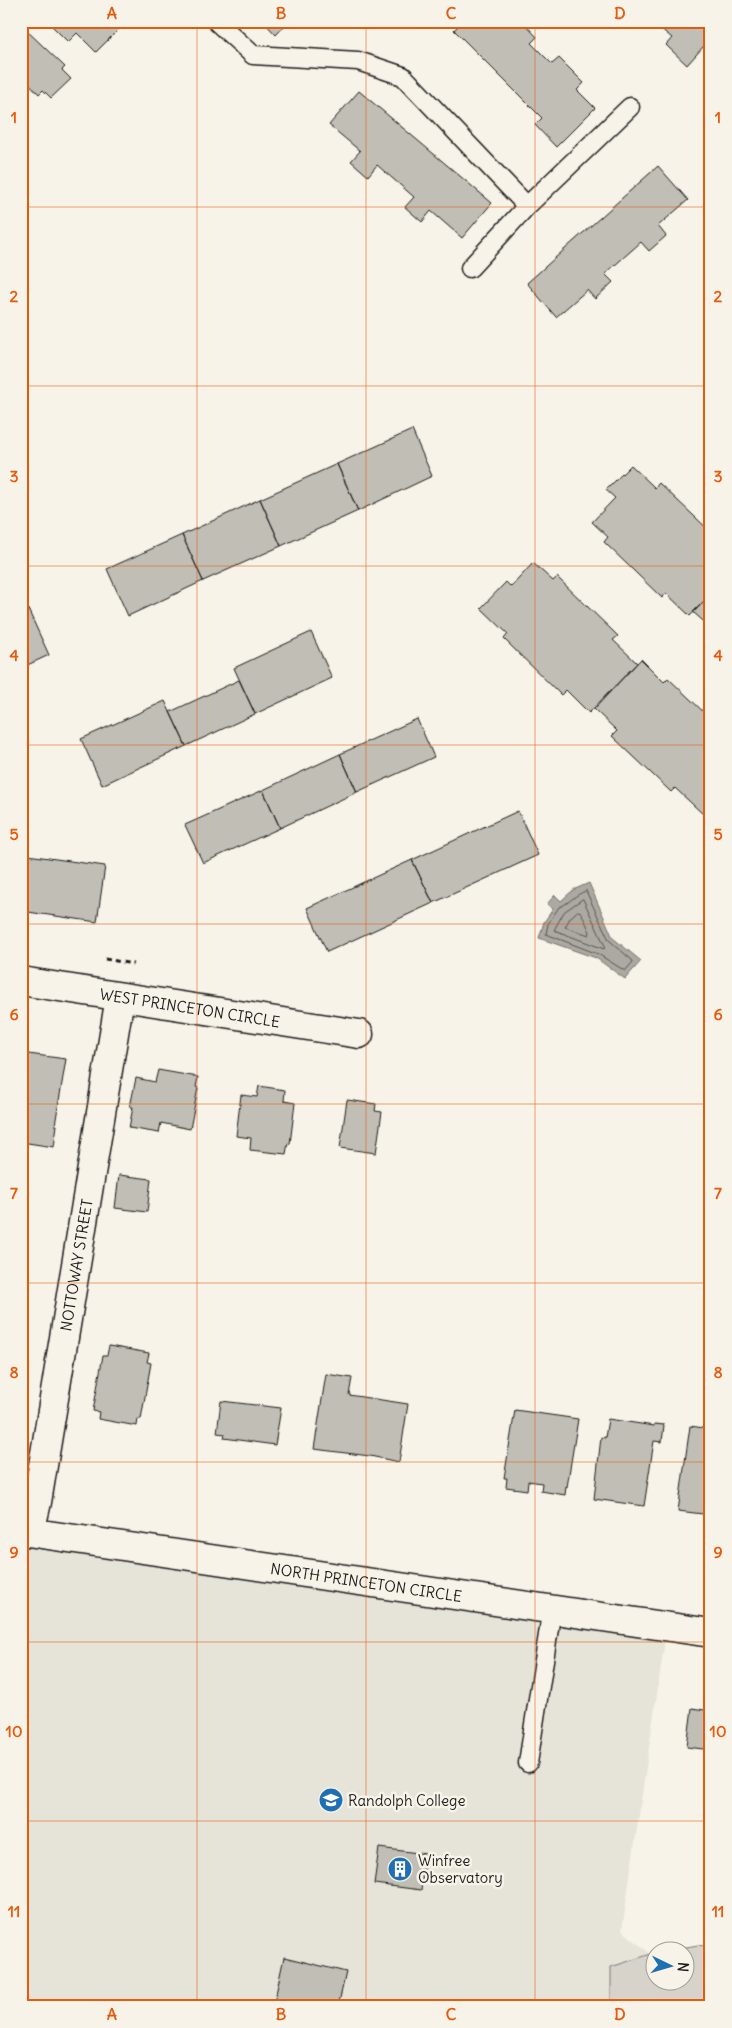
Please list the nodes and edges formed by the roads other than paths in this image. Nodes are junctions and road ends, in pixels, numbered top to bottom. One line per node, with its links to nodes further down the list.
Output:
1 (216, 21): 3 (lane)
2 (630, 107): 3 (lane)
3 (527, 206): 4 (lane)
4 (470, 268)
5 (21, 981): 6 (street, WEST PRINCETON CIRCLE)
6 (120, 997): 7 (street, WEST PRINCETON CIRCLE); 8 (street, NOTTOWAY STREET)
7 (359, 1034)
8 (25, 1531): 9 (street, NORTH PRINCETON CIRCLE)
9 (552, 1609): 10 (street, NORTH PRINCETON CIRCLE); 11 (lane)
10 (711, 1633)
11 (528, 1763)

